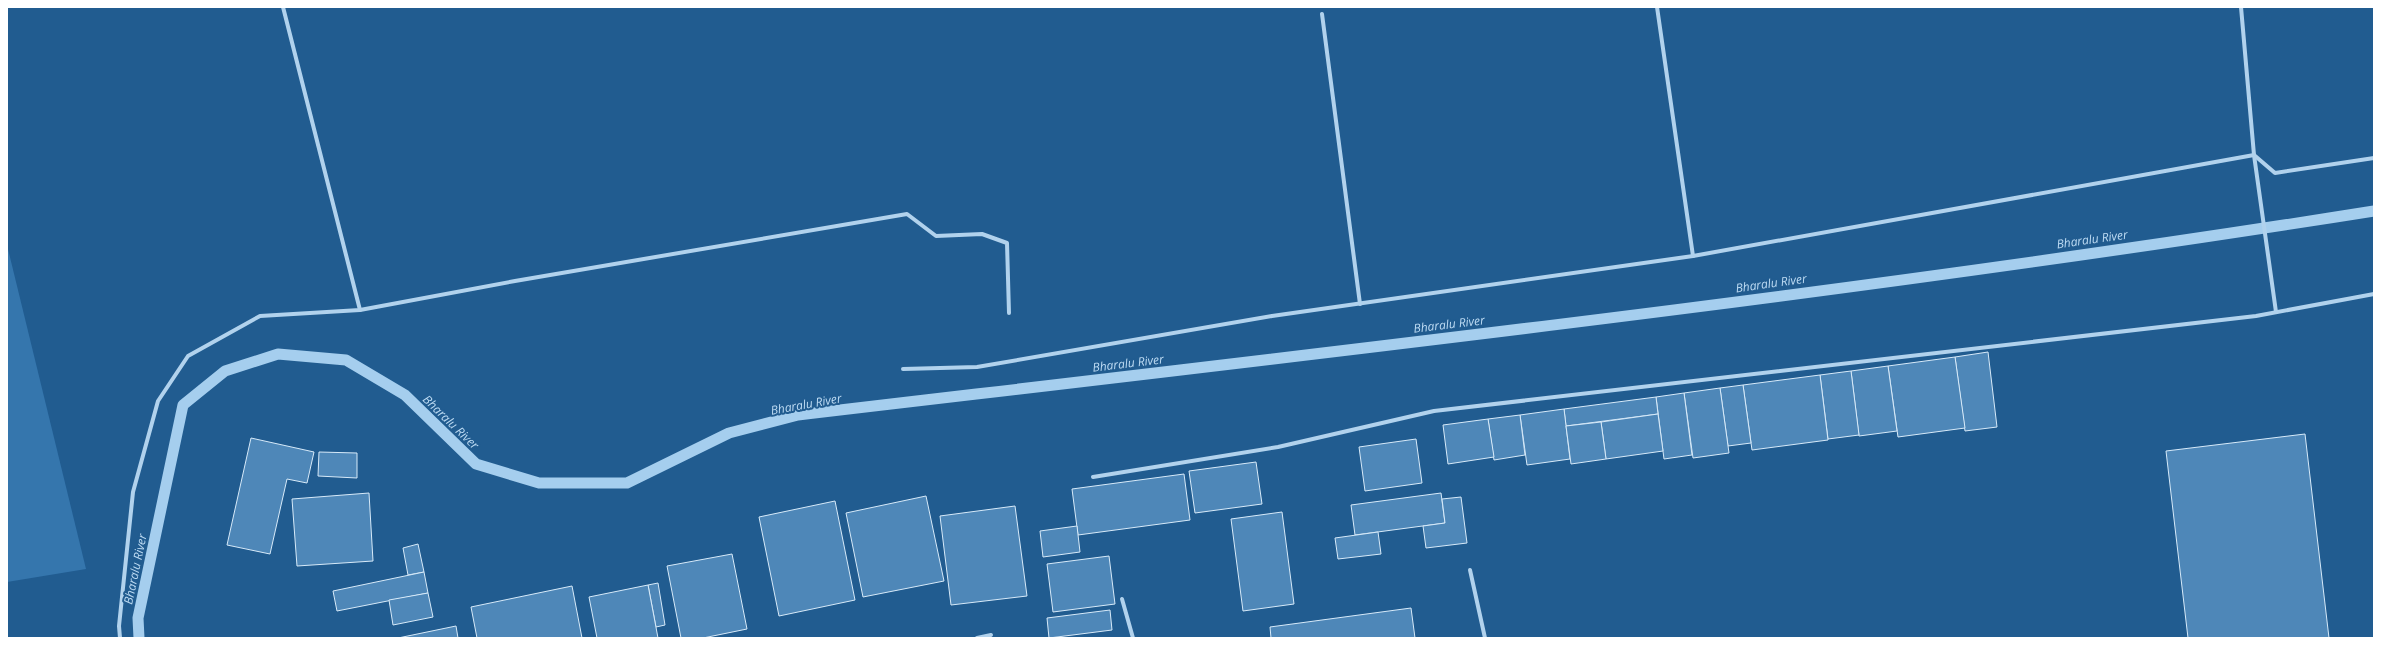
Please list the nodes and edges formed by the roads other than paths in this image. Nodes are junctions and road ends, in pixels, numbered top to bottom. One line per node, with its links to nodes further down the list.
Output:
1 (283, 7): 10 (street)
2 (1657, 7): 7 (street)
3 (2241, 7): 5 (street)
4 (1322, 14): 9 (street)
5 (2254, 155): 6 (street); 7 (street); 11 (street)
6 (2374, 158)
7 (1693, 256): 9 (street)
8 (2374, 294): 11 (street)
9 (1360, 304): 13 (street)
10 (360, 310): 12 (street); 18 (street)
11 (2276, 312): 14 (street)
12 (1009, 313)
13 (903, 369)
14 (1093, 477)
15 (1470, 570): 21 (street)
16 (1122, 599): 20 (street)
17 (991, 635): 19 (street)
18 (120, 638)
19 (977, 638)
20 (1133, 638)
21 (1486, 638)

